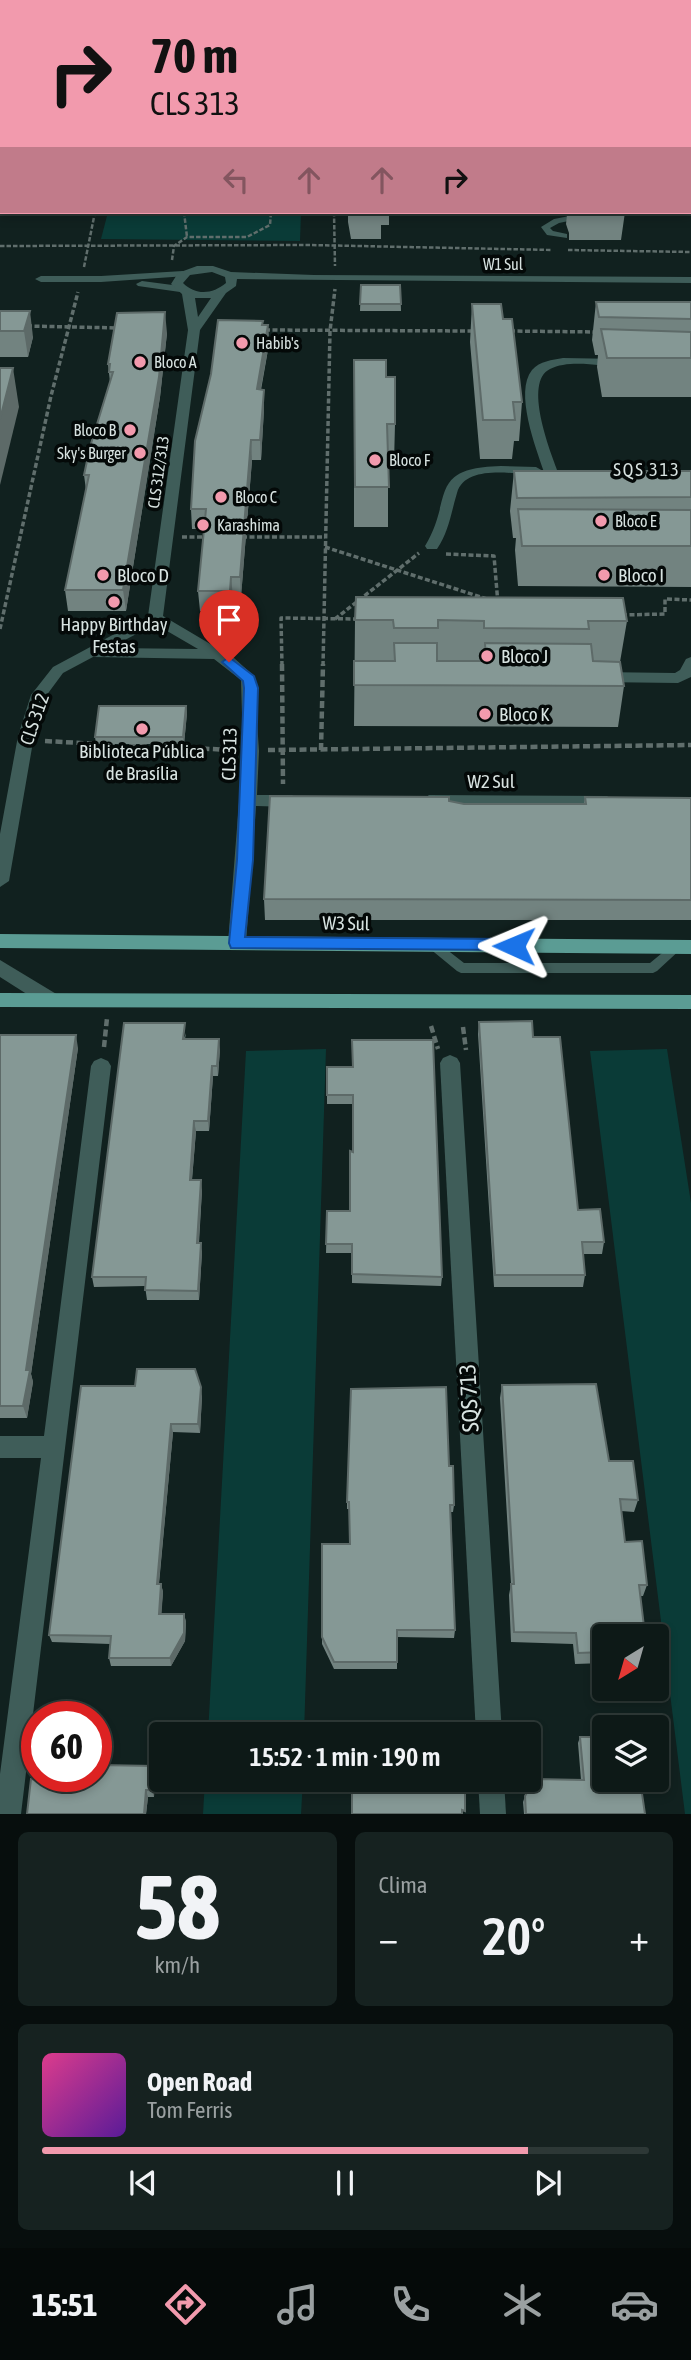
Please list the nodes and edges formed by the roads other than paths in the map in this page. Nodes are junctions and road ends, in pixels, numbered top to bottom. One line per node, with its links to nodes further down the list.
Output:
1 (612, 214): 3 (lane)
2 (587, 215): 4 (lane)
3 (598, 215)
4 (564, 236)
5 (177, 274): 6 (street, W1 Sul); 9 (street); 12 (street)
6 (229, 275): 7 (street, W1 Sul); 11 (street)
7 (314, 278): 10 (street, W1 Sul); 11 (street, W1 Sul)
8 (41, 279): 9 (street)
9 (101, 279): 12 (street)
10 (691, 280)
11 (225, 290): 12 (street, W1 Sul); 13 (street, CLS 312/313)
12 (184, 291): 13 (street, CLS 312/313)
13 (194, 330): 16 (street, CLS 312/313)
14 (640, 363): 15 (street)
15 (435, 552)
16 (155, 618): 17 (street, CLS 312); 18 (street, CLS 313)
17 (91, 653): 18 (street); 21 (street, CLS 312)
18 (215, 654): 22 (street, CLS 313)
19 (691, 662): 20 (street)
20 (582, 677)
21 (8, 793): 26 (street, CLS 312)
22 (248, 800): 23 (street); 28 (street, CLS 313)
23 (303, 801)
24 (413, 802): 25 (street, W2 Sul)
25 (621, 802)
26 (0, 881)
27 (0, 941): 28 (main road, W3 Sul)
28 (237, 943): 29 (main road, W3 Sul)
29 (684, 947)
30 (0, 967): 32 (street)
31 (0, 1000): 32 (main road)
32 (51, 1000): 33 (main road)
33 (691, 1002)
34 (450, 1063): 38 (street, SQS 713)
35 (101, 1066): 37 (street)
36 (0, 1447): 37 (street)
37 (53, 1447): 40 (street)
38 (488, 1722)
39 (492, 1792): 41 (street)
40 (8, 1814)
41 (493, 1814)

